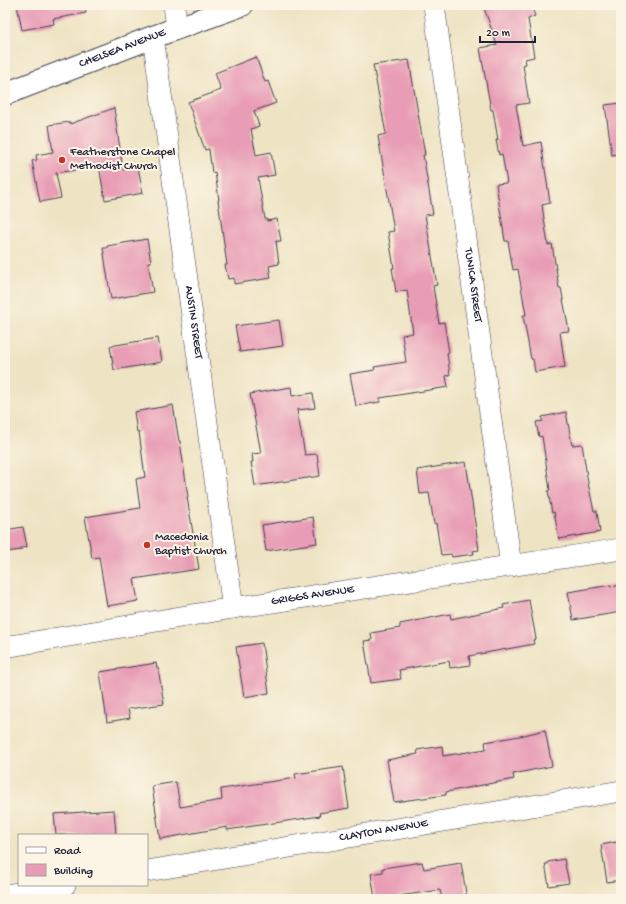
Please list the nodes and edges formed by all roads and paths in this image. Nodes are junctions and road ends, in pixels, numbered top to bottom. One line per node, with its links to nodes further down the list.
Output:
1 (174, 5): 4 (street)
2 (242, 5): 4 (main road, CHELSEA AVENUE)
3 (434, 5): 8 (street, TUNICA STREET)
4 (177, 29): 5 (main road, CHELSEA AVENUE)
5 (153, 37): 6 (main road, CHELSEA AVENUE); 9 (street, AUSTIN STREET)
6 (5, 94)
7 (621, 549): 8 (street, GRIGGS AVENUE)
8 (511, 566): 9 (street, GRIGGS AVENUE)
9 (233, 608): 10 (street, GRIGGS AVENUE)
10 (5, 647)
11 (621, 791): 12 (street, CLAYTON AVENUE)
12 (148, 871)
13 (59, 886): 14 (street)
14 (5, 895)

